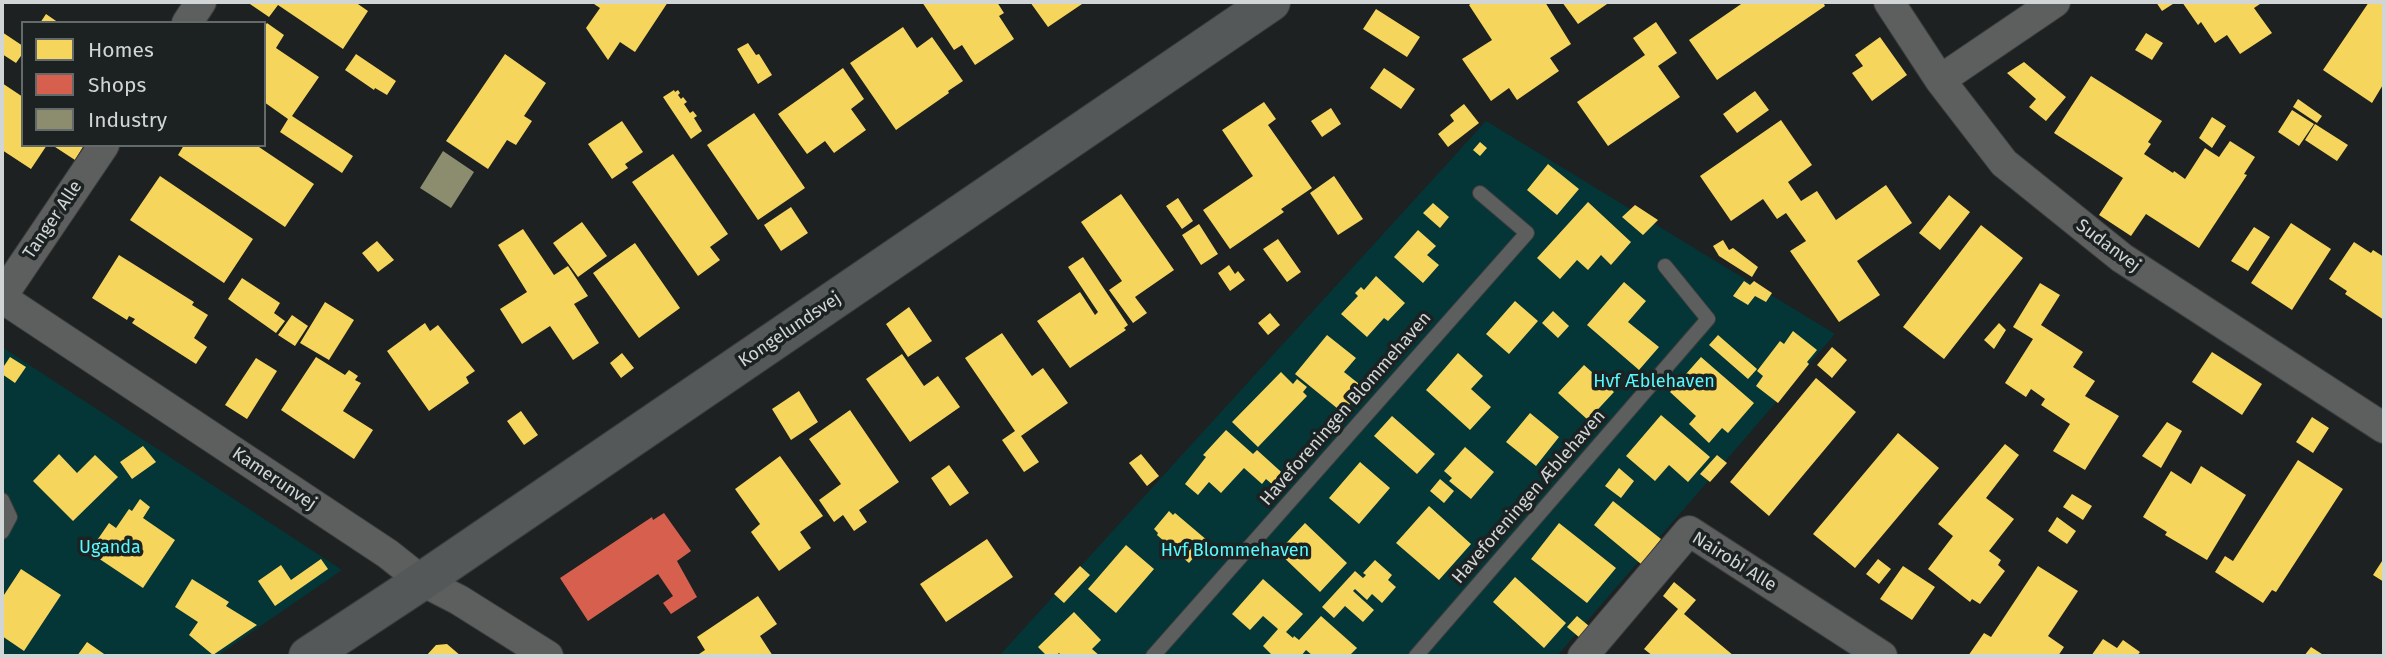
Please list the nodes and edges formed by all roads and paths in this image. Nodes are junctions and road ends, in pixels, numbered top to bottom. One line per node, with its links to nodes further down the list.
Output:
1 (201, 2): 5 (street)
2 (1271, 2): 14 (street, Kongelundsvej)
3 (1889, 2): 6 (street, Sudanvej)
4 (2055, 2): 6 (street)
5 (188, 21)
6 (1940, 80): 11 (street, Sudanvej)
7 (103, 147): 10 (street, Tanger Alle)
8 (1480, 193): 17 (lane, Haveforeningen Blommehaven)
9 (1665, 265): 18 (lane, Haveforeningen Æblehaven)
10 (2, 297): 14 (street, Kamerunvej)
11 (2384, 428)
12 (2, 500): 13 (lane)
13 (2, 532)
14 (422, 581): 15 (street, Kongelundsvej); 16 (street, Kamerunvej)
15 (309, 656)
16 (548, 656)
17 (1153, 656)
18 (1416, 656)
19 (1583, 656): 20 (street, Nairobi Alle)
20 (1882, 656)

